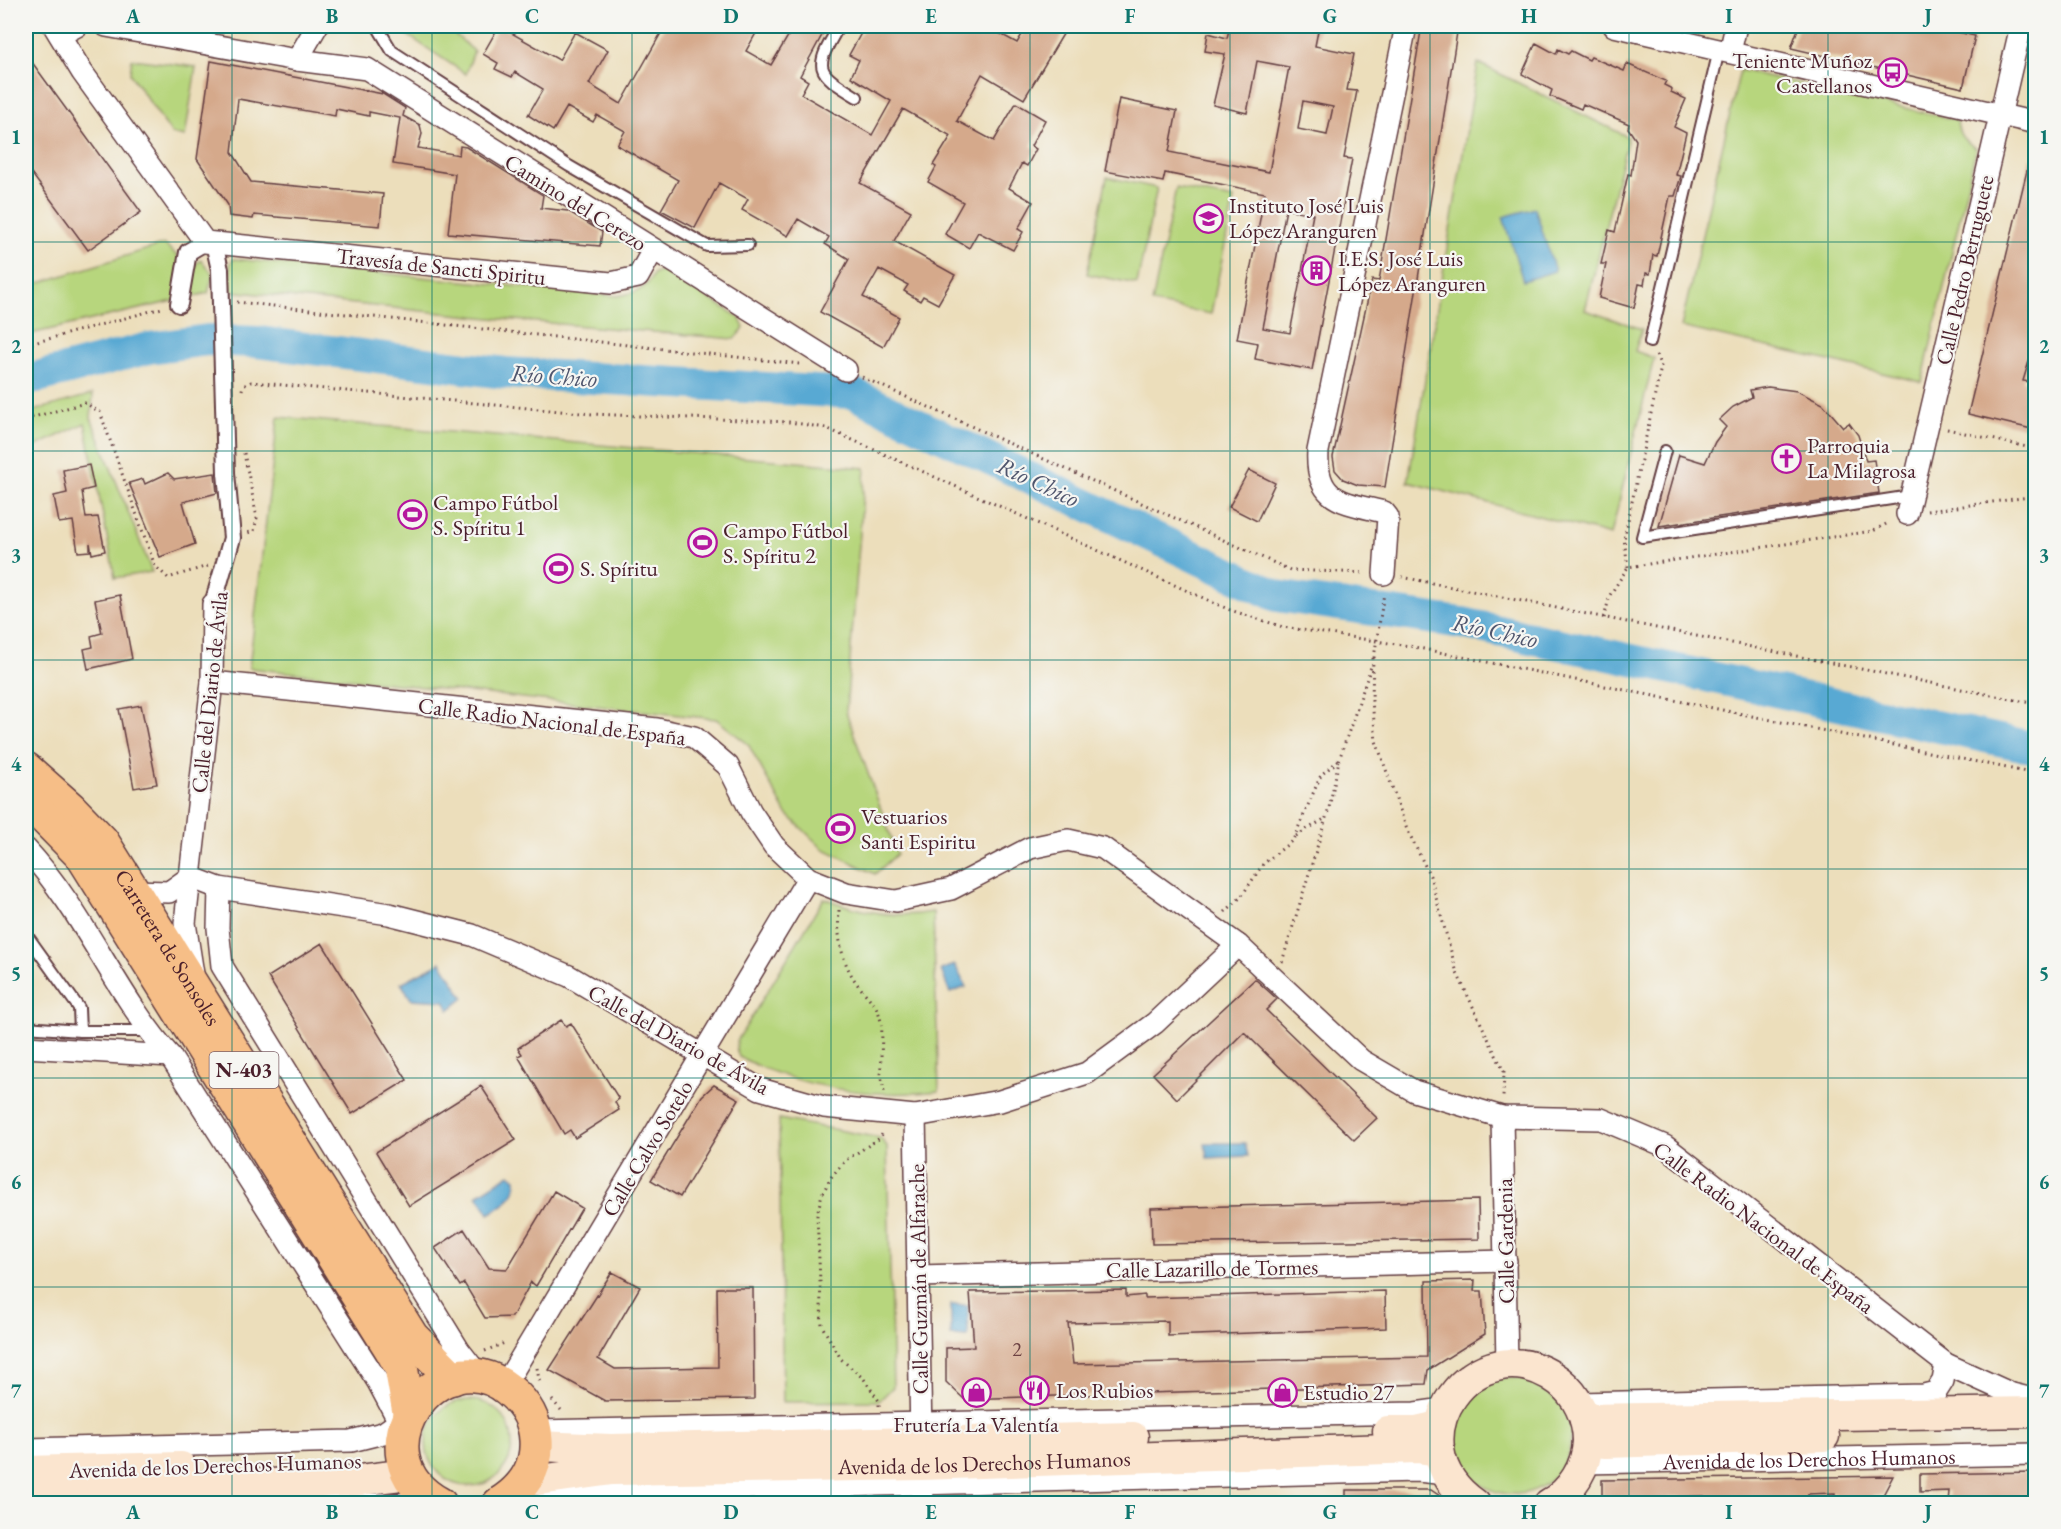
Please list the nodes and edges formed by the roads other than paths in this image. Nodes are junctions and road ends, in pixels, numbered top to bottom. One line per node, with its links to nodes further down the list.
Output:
1 (106, 26): 11 (street, Camino del Cerezo)
2 (317, 26): 11 (street)
3 (377, 26): 16 (lane)
4 (838, 26): 12 (lane)
5 (1406, 26): 23 (street)
6 (1614, 26): 10 (street)
7 (1736, 26): 10 (street)
8 (2021, 26): 13 (street, Calle Pedro Berruguete)
9 (64, 29): 15 (street)
10 (1724, 51): 13 (street); 19 (lane)
11 (297, 60): 17 (street, Camino del Cerezo)
12 (856, 97)
13 (2000, 114): 14 (street); 22 (street, Calle Pedro Berruguete)
14 (2036, 123)
15 (209, 243): 17 (street, Travesía de Sancti Spiritu); 18 (street); 24 (street, Calle del Diario de Ávila, bridge)
16 (748, 245)
17 (653, 250): 20 (street, Camino del Cerezo)
18 (179, 304)
19 (1650, 342)
20 (846, 370)
21 (1665, 451): 22 (lane)
22 (1909, 505)
23 (1384, 573)
24 (213, 604): 25 (street, Calle del Diario de Ávila)
25 (212, 682): 29 (street, Calle del Diario de Ávila); 30 (street, Calle Radio Nacional de España)
26 (26, 769): 32 (highway, Carretera de Sonsoles / N-403)
27 (26, 800): 56 (highway, Carretera de Sonsoles / N-403)
28 (26, 849): 39 (street)
29 (190, 877): 31 (street, Calle del Diario de Ávila); 32 (street); 36 (street, Calle del Diario de Ávila)
30 (808, 878): 34 (street, Calle Radio Nacional de España); 42 (street, Calle Calvo Sotelo)
31 (219, 888): 42 (street, Calle del Diario de Ávila); 49 (street, Carretera de Sonsoles)
32 (133, 891): 36 (highway, Carretera de Sonsoles / N-403)
33 (27, 936): 35 (lane); 38 (lane)
34 (1238, 945): 43 (street, Calle del Diario de Ávila); 44 (street, Calle Radio Nacional de España)
35 (26, 971)
36 (196, 995): 49 (highway, Carretera de Sonsoles / N-403)
37 (26, 1027): 38 (lane)
38 (80, 1031): 39 (lane)
39 (148, 1031): 41 (street)
40 (26, 1047): 41 (street)
41 (170, 1056): 56 (street)
42 (702, 1056): 43 (street, Calle del Diario de Ávila); 49 (street, Calle Calvo Sotelo)
43 (905, 1115): 46 (street, Calle Guzmán de Alfarache)
44 (1502, 1117): 45 (street, Calle Gardenia); 48 (street, Calle Radio Nacional de España)
45 (1506, 1261): 46 (street, Calle Lazarillo de Tormes); 47 (street, Calle Gardenia)
46 (918, 1276): 58 (street, Calle Guzmán de Alfarache)
47 (1507, 1364): 52 (main road); 54 (main road)
48 (1946, 1364): 50 (street, Calle Radio Nacional de España); 52 (street)
49 (479, 1380): 56 (highway); 60 (highway, N-403)
50 (2036, 1400)
51 (2036, 1412): 52 (main road, Avenida de los Derechos Humanos)
52 (1584, 1431): 53 (main road, Avenida de los Derechos Humanos); 57 (street, Avenida de los Derechos Humanos); 64 (main road)
53 (2036, 1431)
54 (1442, 1440): 58 (main road, Avenida de los Derechos Humanos); 58 (street, Avenida de los Derechos Humanos); 63 (main road)
55 (26, 1449): 56 (street, Avenida de los Derechos Humanos)
56 (408, 1454): 59 (main road, Avenida de los Derechos Humanos); 61 (main road, Avenida de los Derechos Humanos); 62 (street, Avenida de los Derechos Humanos)
57 (2036, 1454)
58 (922, 1464): 60 (main road, Avenida de los Derechos Humanos); 60 (main road, Avenida de los Derechos Humanos); 60 (street, Avenida de los Derechos Humanos)
59 (26, 1471)
60 (540, 1481)
61 (26, 1493)
62 (322, 1503)
63 (1475, 1503)
64 (1549, 1503)

